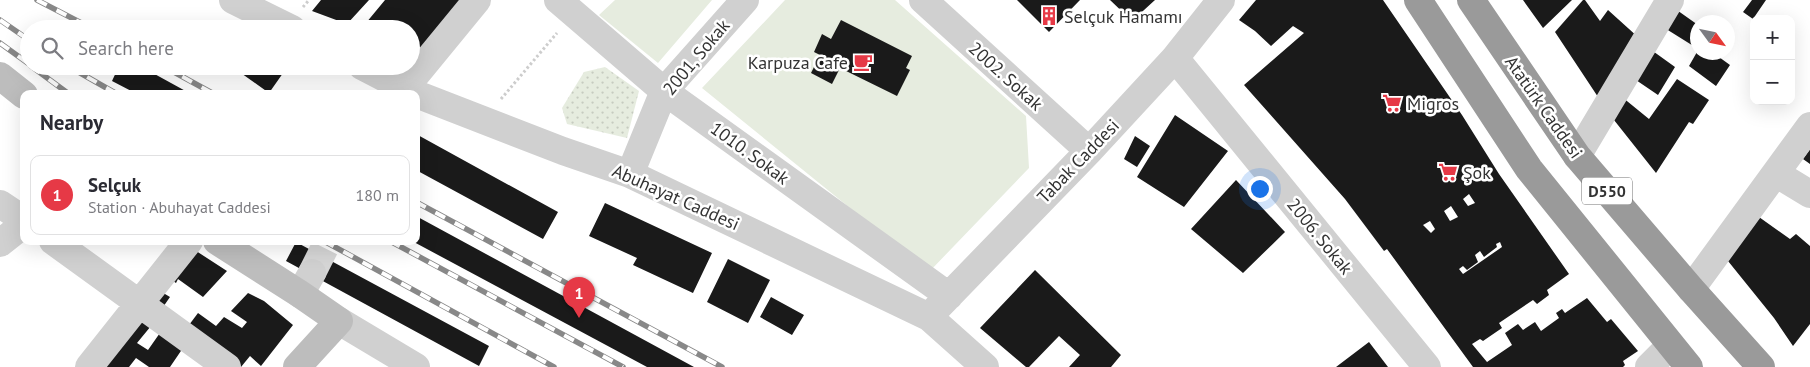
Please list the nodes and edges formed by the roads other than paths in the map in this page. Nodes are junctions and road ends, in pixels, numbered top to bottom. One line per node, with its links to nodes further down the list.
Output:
1 (233, 0): 10 (street)
2 (477, 0): 15 (street)
3 (745, 0): 16 (street, 2001, Sokak)
4 (923, 0): 20 (street, 2002. Sokak)
5 (1221, 0): 11 (street, Tabak Caddesi)
6 (1418, 0): 37 (highway, D550)
7 (1471, 0): 21 (highway, Atatürk Caddesi / D550)
8 (1670, 0): 21 (street)
9 (574, 5): 16 (street, 1010. Sokak)
10 (274, 20)
11 (1175, 58): 20 (street, Tabak Caddesi); 43 (street, 2006. Sokak)
12 (379, 75): 14 (street, Abuhayat Caddesi)
13 (0, 76): 17 (street)
14 (408, 90)
15 (413, 90)
16 (664, 91): 22 (street, 2001, Sokak); 33 (street, 1010. Sokak)
17 (20, 92)
18 (420, 95): 22 (street, Abuhayat Caddesi)
19 (1810, 126): 23 (street)
20 (1089, 151): 33 (street, Tabak Caddesi)
21 (1577, 156): 32 (highway, Atatürk Caddesi / D550)
22 (630, 174): 35 (street, Abuhayat Caddesi)
23 (1777, 174): 24 (street); 32 (street)
24 (1810, 194)
25 (0, 204): 26 (street)
26 (20, 219)
27 (20, 226): 28 (street)
28 (0, 243)
29 (58, 245): 34 (street)
30 (187, 245): 34 (street)
31 (225, 245): 36 (street)
32 (1691, 289): 46 (highway, Atatürk Caddesi / D550)
33 (949, 296): 35 (street, Tabak Caddesi)
34 (138, 304): 38 (street); 39 (street)
35 (929, 317): 42 (street, Abuhayat Caddesi)
36 (339, 321): 40 (street); 41 (street)
37 (1670, 346): 44 (street); 45 (highway, D550)
38 (89, 367)
39 (226, 367)
40 (297, 367)
41 (416, 367)
42 (986, 367)
43 (1427, 367)
44 (1649, 367)
45 (1689, 367)
46 (1761, 367)

